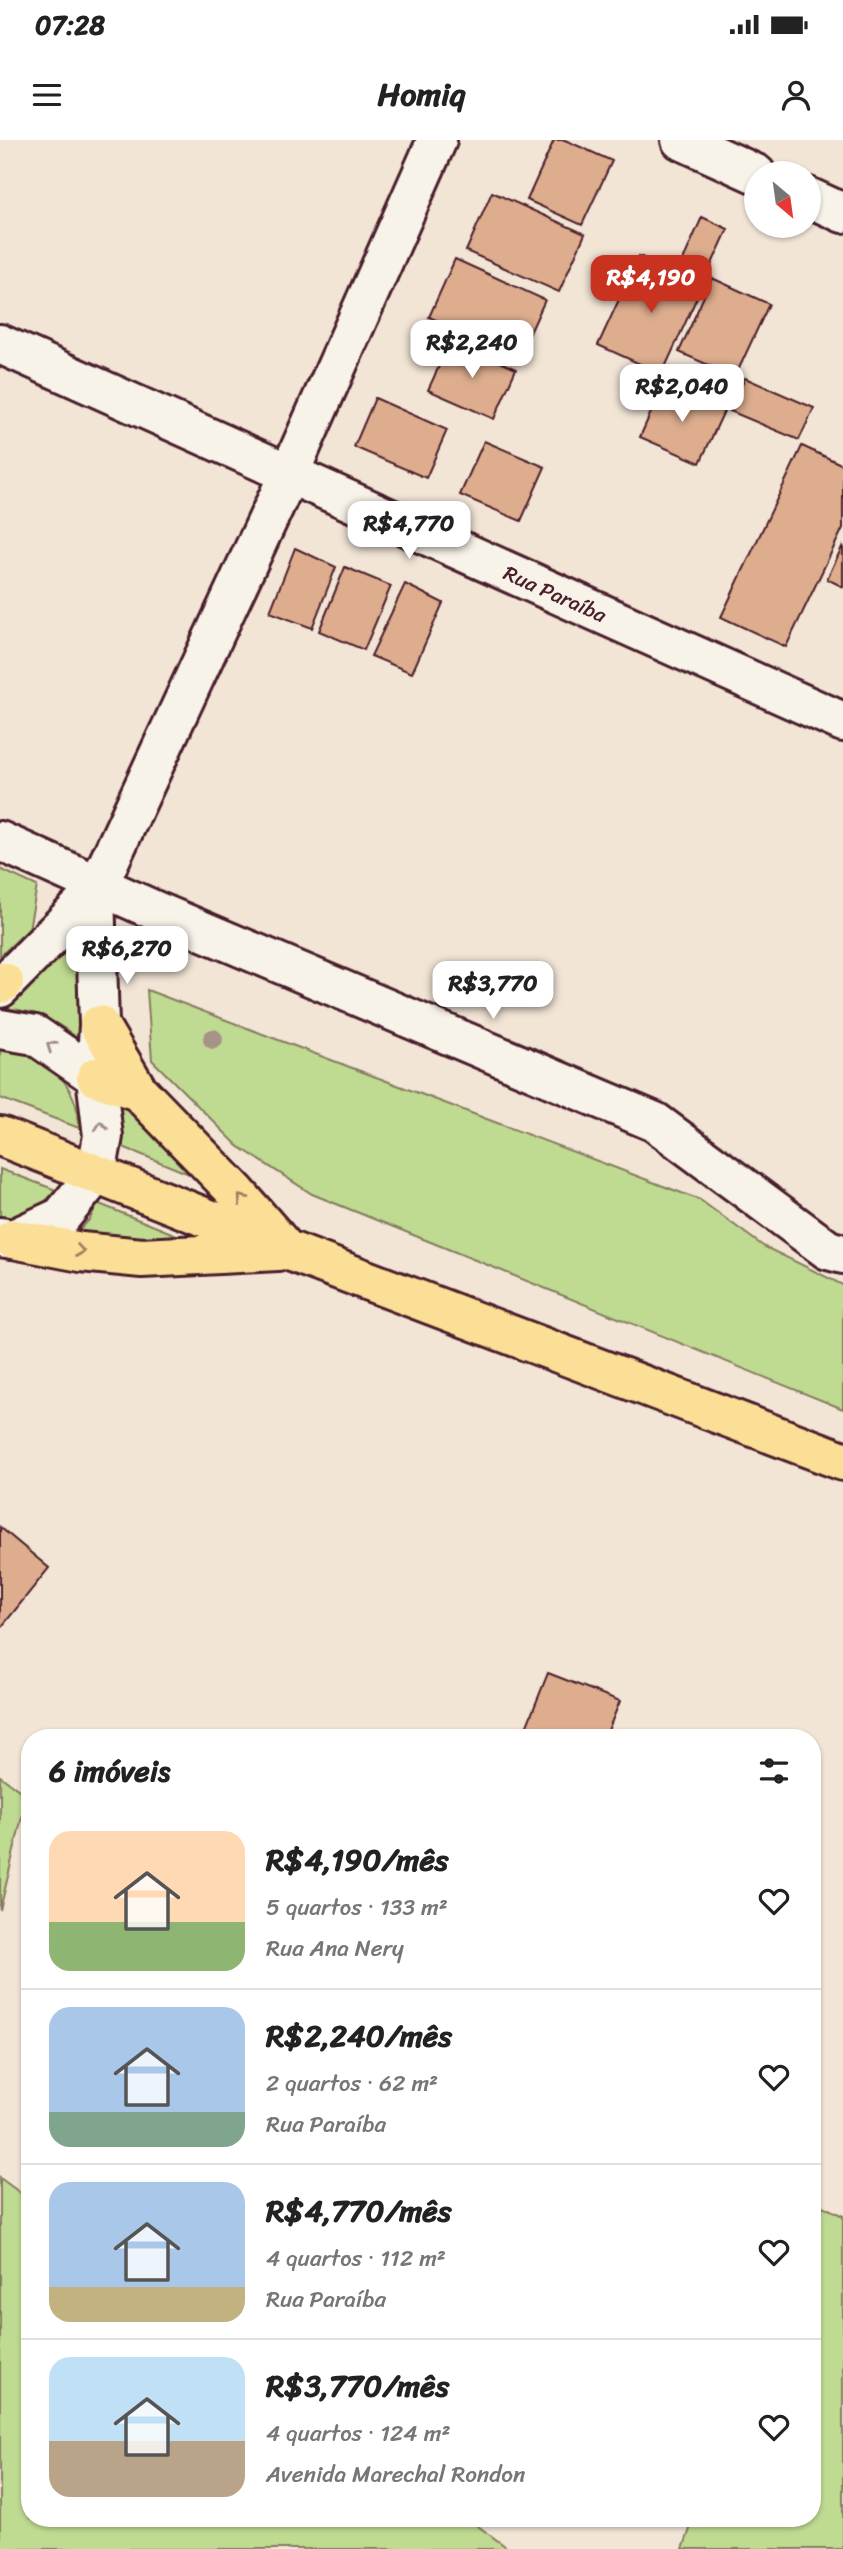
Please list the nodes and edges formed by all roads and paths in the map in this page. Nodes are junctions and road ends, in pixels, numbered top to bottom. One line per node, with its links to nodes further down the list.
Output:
1 (437, 140): 7 (street)
2 (681, 140): 3 (street)
3 (744, 169)
4 (821, 203): 5 (street)
5 (843, 213)
6 (0, 344): 7 (street, Rua Paraíba)
7 (289, 474): 8 (street, Rua Paraíba); 10 (street)
8 (843, 722)
9 (0, 841): 10 (street)
10 (97, 889): 11 (street); 12 (street); 20 (street)
11 (1, 985)
12 (99, 1024): 14 (street); 15 (highway)
13 (0, 1029): 14 (street, one-way to 13)
14 (96, 1077): 15 (highway); 17 (street, one-way to 14)
15 (138, 1091): 19 (highway, one-way to 15)
16 (0, 1136): 17 (highway)
17 (96, 1174): 18 (street); 19 (highway)
18 (6, 1238): 19 (highway, one-way to 19)
19 (287, 1250): 21 (highway)
20 (843, 1254)
21 (843, 1461)

